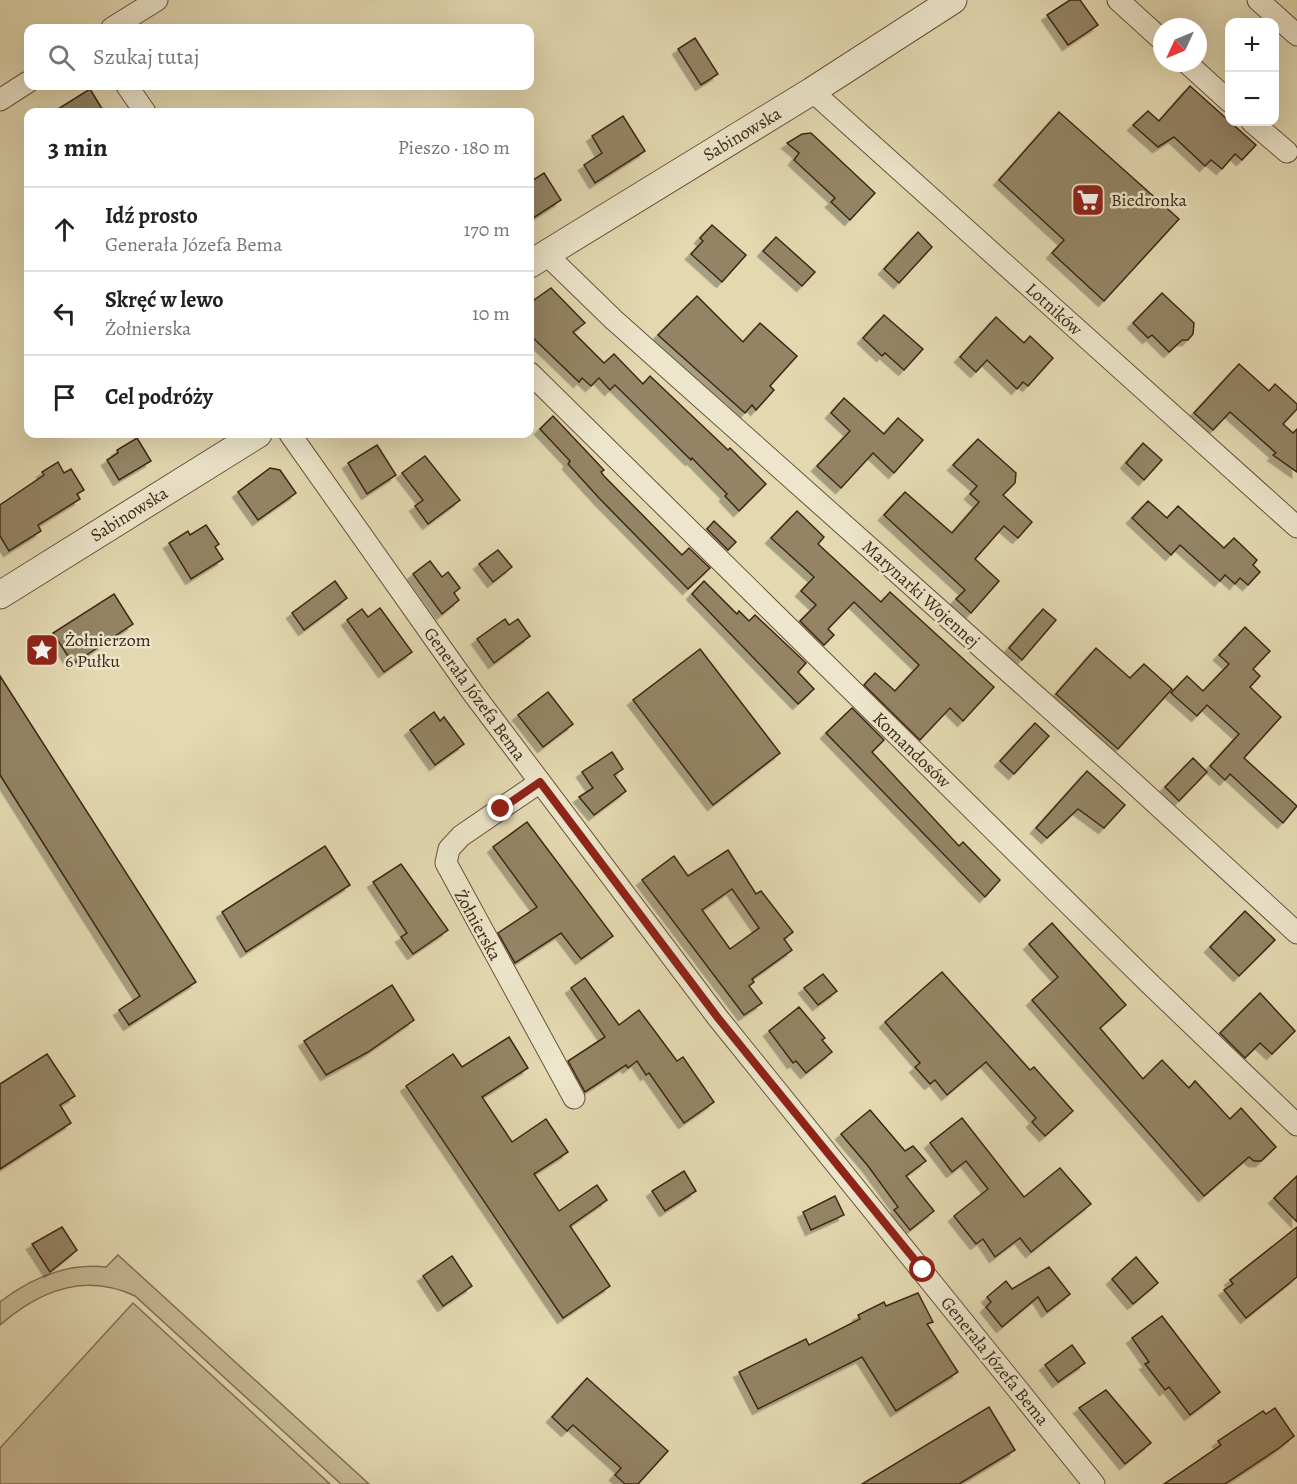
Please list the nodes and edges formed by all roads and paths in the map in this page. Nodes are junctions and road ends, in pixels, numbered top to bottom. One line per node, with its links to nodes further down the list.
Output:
1 (157, 0): 5 (street)
2 (953, 0): 11 (street, Sabinowska)
3 (1118, 0): 6 (street)
4 (1258, 0): 7 (street)
5 (118, 24)
6 (1153, 32)
7 (1297, 36)
8 (1196, 72): 12 (street)
9 (24, 84): 13 (street)
10 (130, 90): 14 (street)
11 (812, 91): 17 (street, Sabinowska); 21 (street, Lotników)
12 (1225, 98)
13 (0, 100)
14 (142, 108)
15 (1257, 126): 16 (street)
16 (1287, 152)
17 (538, 259): 24 (street, Marynarki Wojennej)
18 (534, 377): 26 (street, Komandosów)
19 (252, 438): 22 (street, Sabinowska)
20 (294, 438): 23 (street, Generała Józefa Bema)
21 (1297, 527)
22 (0, 595)
23 (540, 782): 25 (street, Żołnierska); 27 (street, Generała Józefa Bema)
24 (1297, 933)
25 (574, 1098)
26 (1297, 1125)
27 (1094, 1484)

